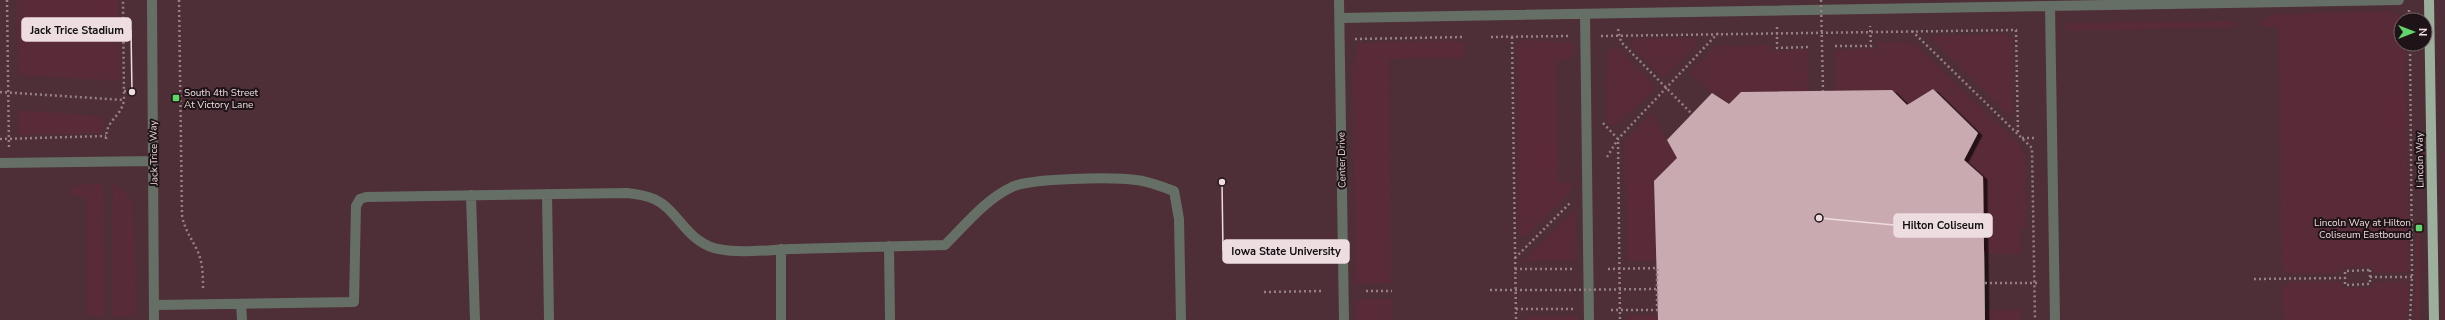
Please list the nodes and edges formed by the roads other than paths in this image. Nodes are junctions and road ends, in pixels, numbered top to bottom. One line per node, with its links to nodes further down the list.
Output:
1 (152, 0): 8 (street, Jack Trice Way)
2 (1339, 0): 7 (street, Center Drive)
3 (2399, 0): 5 (street)
4 (2429, 0): 27 (main road, Lincoln Way)
5 (2050, 6): 6 (street); 26 (street)
6 (1585, 14): 7 (street); 25 (street)
7 (1340, 18): 24 (street, Center Drive)
8 (154, 161): 9 (street); 15 (street, Jack Trice Way)
9 (0, 163)
10 (547, 194): 11 (street); 13 (street); 20 (street)
11 (471, 195): 14 (street); 19 (street)
12 (889, 246): 13 (street); 22 (street); 23 (street)
13 (781, 249): 21 (street)
14 (241, 304): 15 (street); 18 (street)
15 (155, 305): 16 (street, Jack Trice Way); 17 (street, Jack Trice Way)
16 (154, 320)
17 (157, 320)
18 (242, 320)
19 (475, 320)
20 (549, 320)
21 (781, 320)
22 (890, 320)
23 (1181, 320)
24 (1344, 320)
25 (1589, 320)
26 (2055, 320)
27 (2434, 320)

